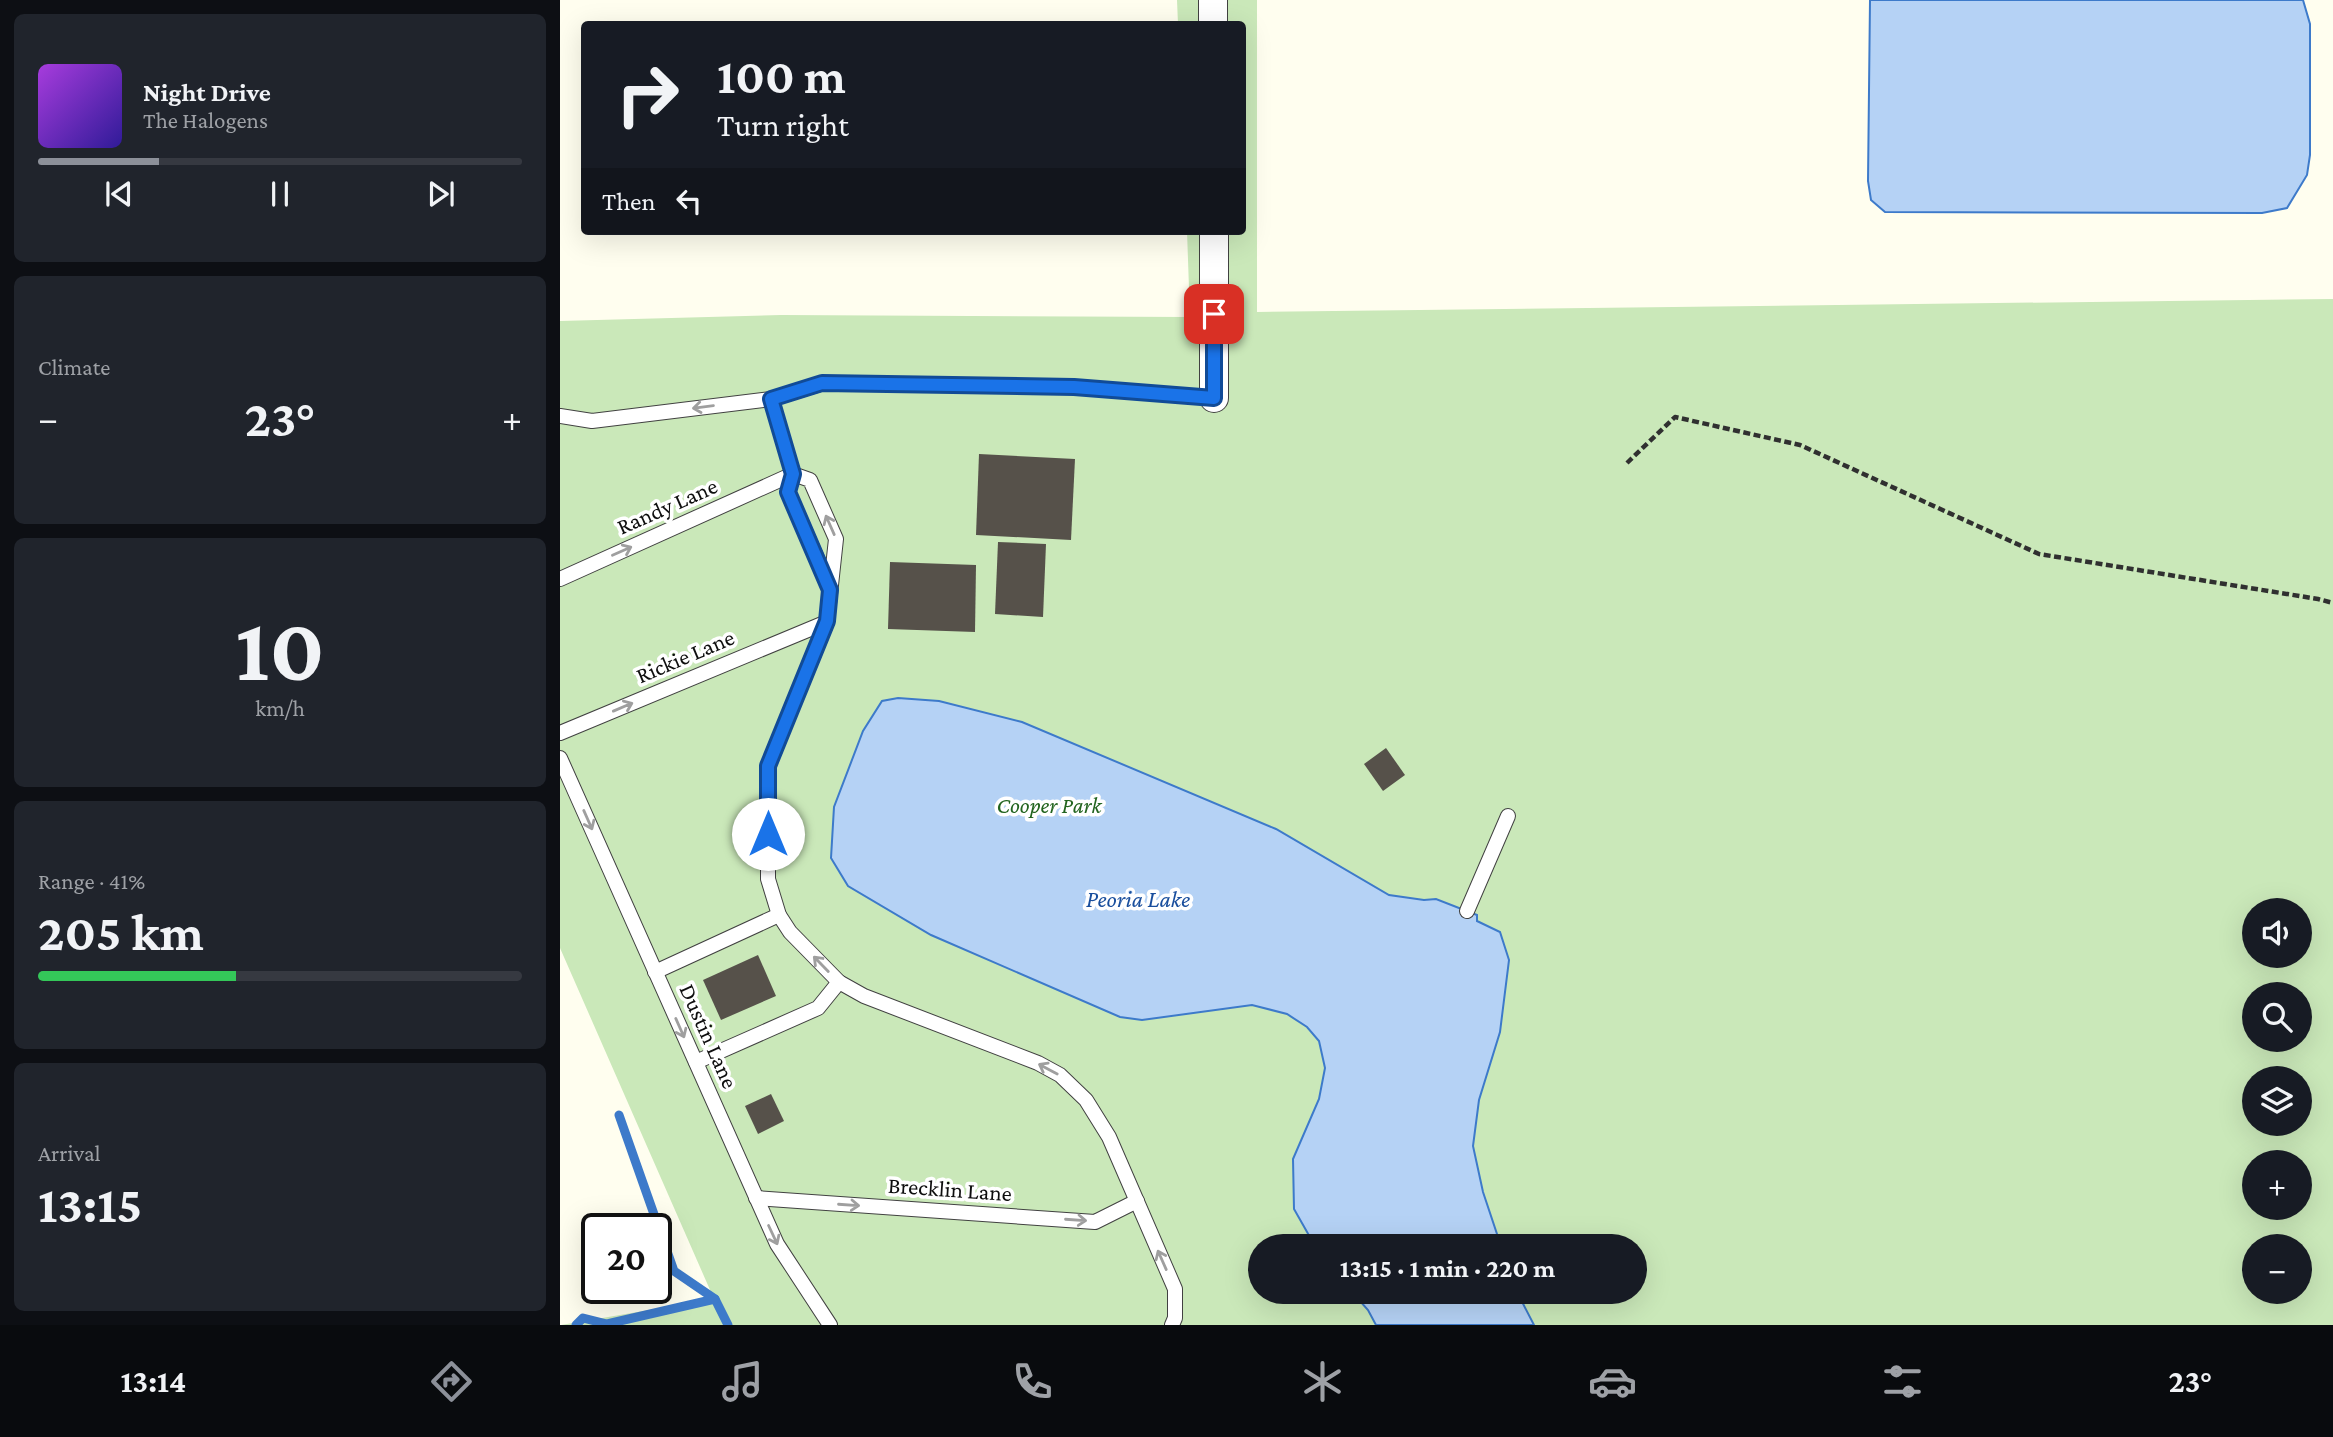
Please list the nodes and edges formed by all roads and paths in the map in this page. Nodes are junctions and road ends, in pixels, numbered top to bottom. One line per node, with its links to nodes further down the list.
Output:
1 (1213, 0): 2 (street)
2 (1213, 21)
3 (1214, 235): 4 (street)
4 (1214, 398): 5 (lane)
5 (771, 399): 6 (lane, one-way to 6); 8 (lane)
6 (560, 415)
7 (1626, 463): 11 (path)
8 (793, 474): 9 (lane, Randy Lane, one-way to 8); 10 (lane); 10 (lane, one-way to 8)
9 (560, 579)
10 (830, 590): 12 (lane)
11 (2333, 603)
12 (827, 621): 13 (lane, Rickie Lane, one-way to 12); 17 (lane)
13 (560, 733)
14 (560, 758): 18 (lane, Dustin Lane, one-way to 18)
15 (1508, 816): 16 (lane)
16 (1466, 911)
17 (779, 915): 18 (lane); 19 (lane, one-way to 17)
18 (655, 972): 20 (lane, Dustin Lane, one-way to 20)
19 (839, 982): 20 (lane); 22 (lane, one-way to 19)
20 (695, 1062): 21 (lane, Dustin Lane)
21 (756, 1198): 22 (lane, Brecklin Lane, one-way to 22); 23 (lane, Dustin Lane, one-way to 23)
22 (1137, 1202): 24 (lane, one-way to 22)
23 (830, 1325)
24 (1172, 1325)

